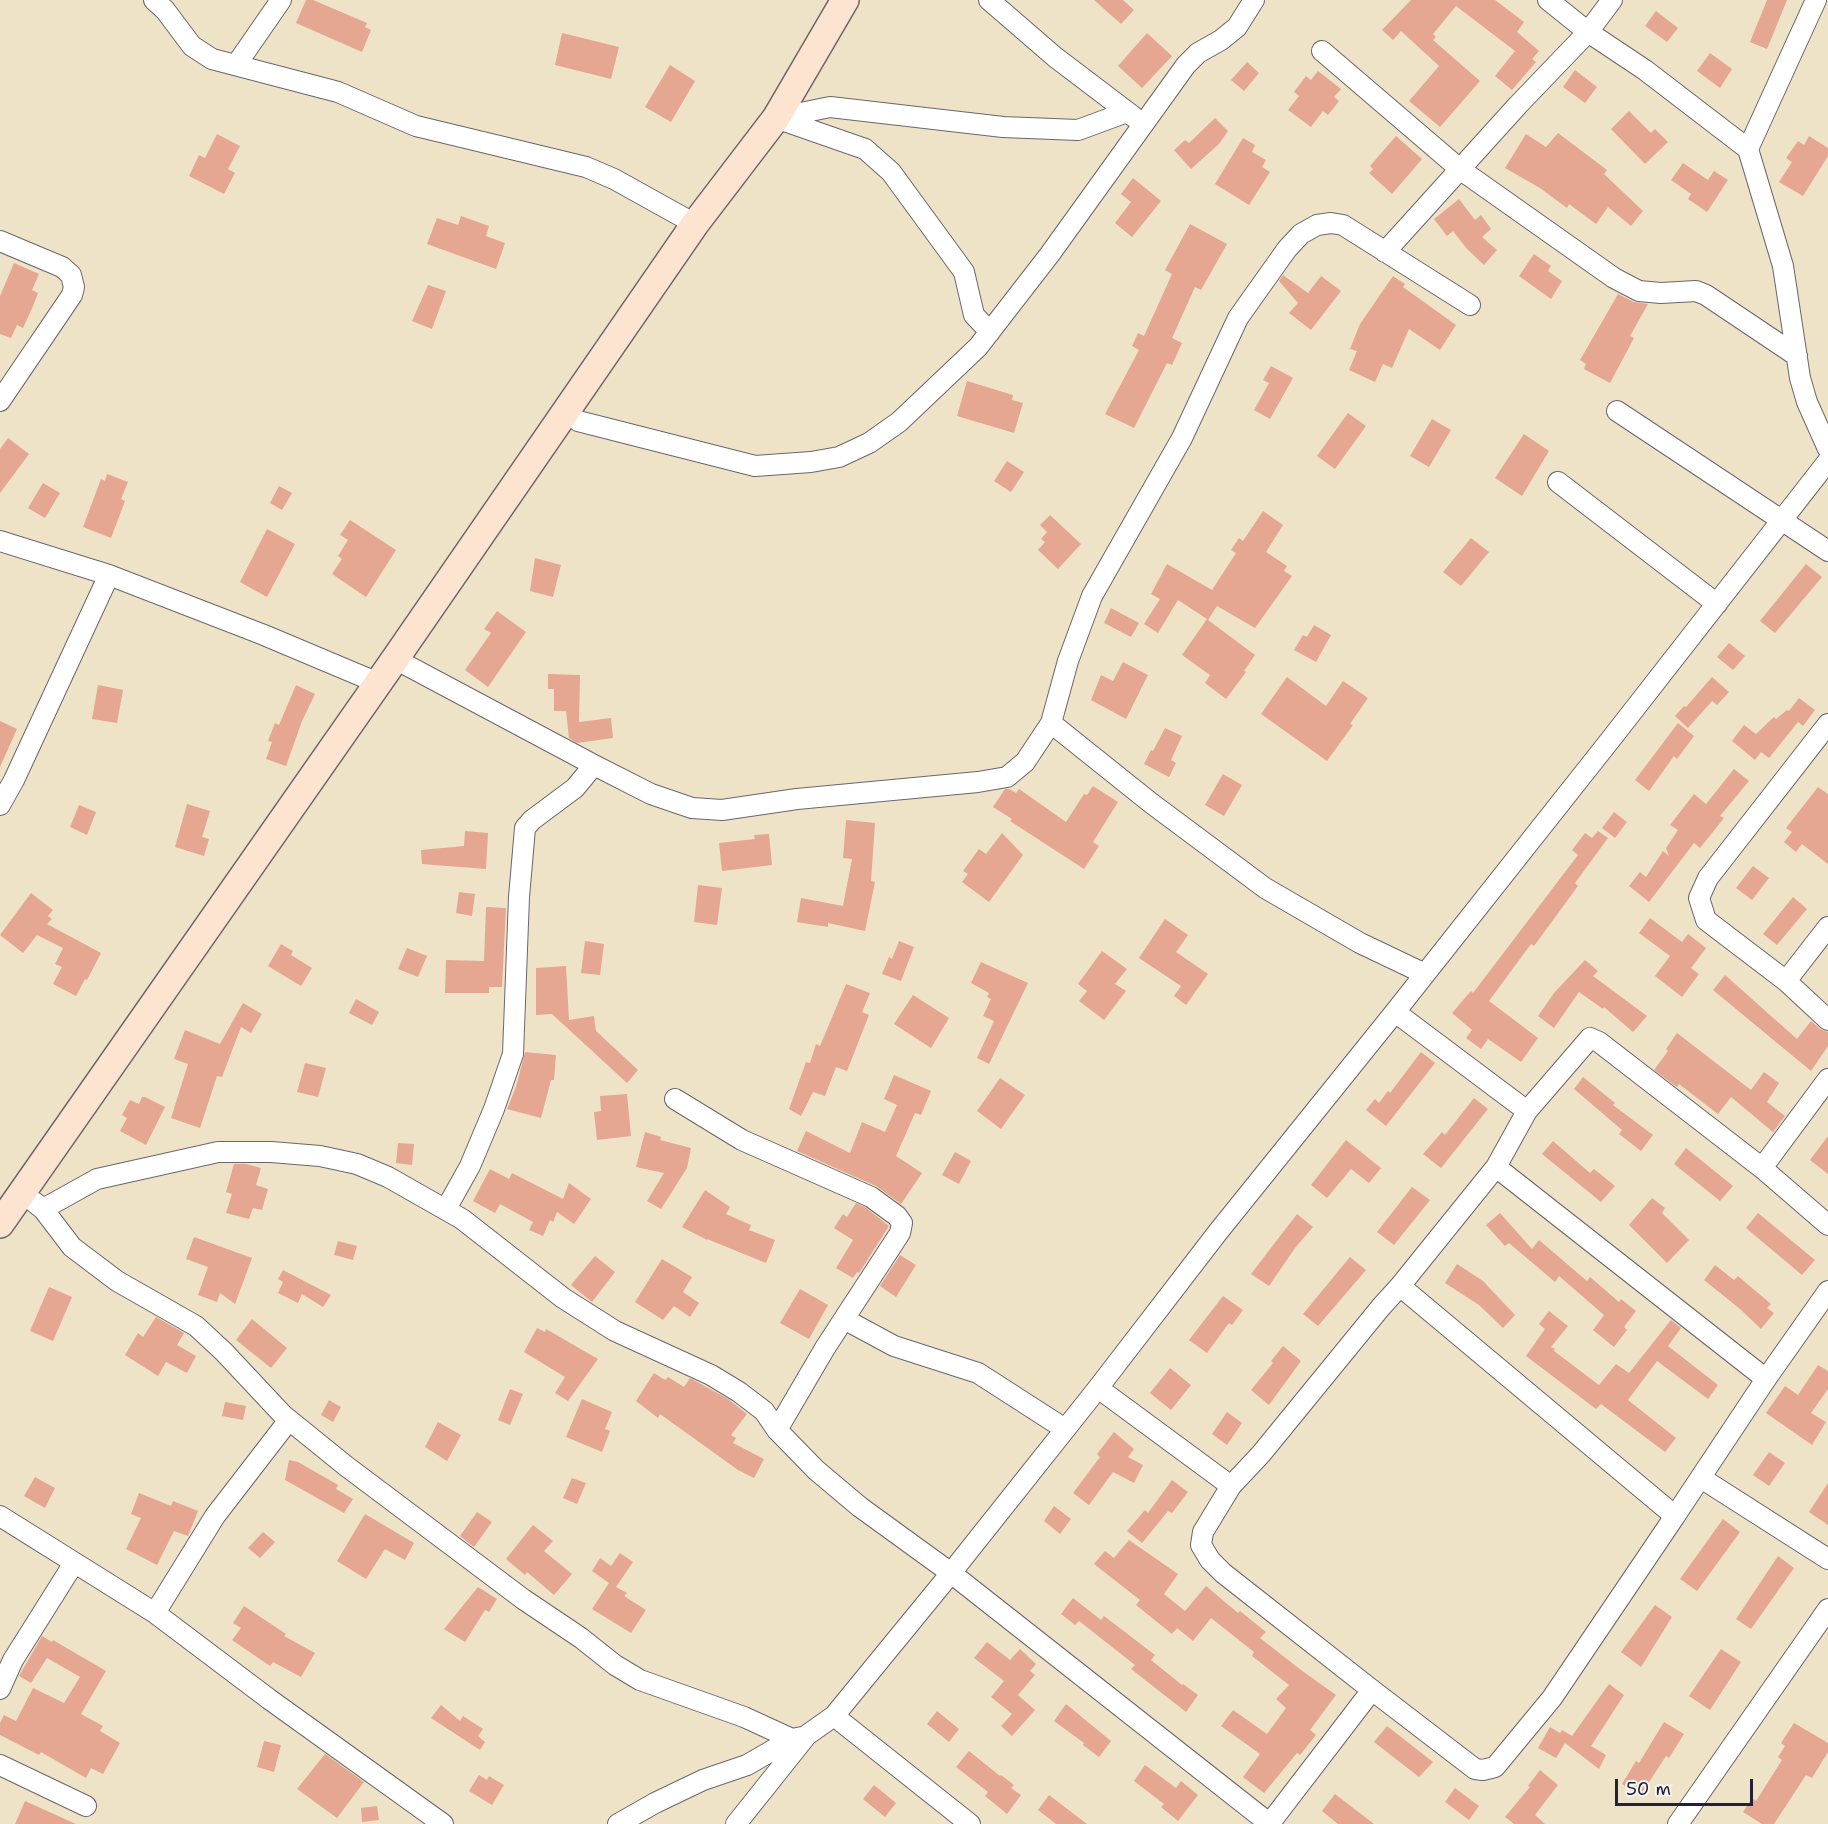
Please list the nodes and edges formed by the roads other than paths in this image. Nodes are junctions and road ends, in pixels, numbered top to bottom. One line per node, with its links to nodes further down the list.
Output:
1 (154, 0): 11 (street)
2 (280, 0): 11 (street)
3 (845, 0): 13 (street)
4 (989, 0): 12 (street)
5 (1254, 0): 14 (street)
6 (1548, 0): 9 (street)
7 (1612, 0): 9 (street)
8 (1816, 0): 15 (street)
9 (1588, 32): 15 (street); 16 (street)
10 (1322, 51): 16 (street)
11 (236, 65): 17 (street)
12 (1127, 112): 13 (street); 14 (street)
13 (776, 118): 17 (street); 21 (street)
14 (1143, 124): 21 (street)
15 (1748, 149): 22 (street)
16 (1461, 170): 19 (street); 22 (street)
17 (695, 224): 24 (street)
18 (0, 241): 23 (street)
19 (1385, 252): 20 (street); 36 (street)
20 (1470, 305)
21 (990, 332): 24 (street)
22 (1797, 356): 26 (street)
23 (0, 401)
24 (566, 410): 34 (street)
25 (1617, 411): 29 (street)
26 (1828, 449)
27 (1828, 461): 29 (street)
28 (1558, 482): 33 (street)
29 (1783, 521): 31 (street); 33 (street)
30 (0, 541): 32 (street)
31 (1828, 551)
32 (109, 575): 35 (street); 39 (street)
33 (1717, 604): 41 (street)
34 (395, 659): 35 (street); 38 (street)
35 (378, 682): 50 (street)
36 (1051, 723): 38 (street); 41 (street)
37 (1828, 724): 42 (street)
38 (594, 765): 51 (street)
39 (0, 806)
40 (1828, 927): 42 (street)
41 (1425, 974): 43 (street)
42 (1786, 981): 44 (street)
43 (1395, 1012): 47 (street); 58 (street)
44 (1828, 1020)
45 (1828, 1079): 49 (street)
46 (675, 1099): 56 (street)
47 (1527, 1111): 48 (street); 49 (street)
48 (1496, 1167): 54 (street); 57 (street)
49 (1762, 1168): 53 (street)
50 (33, 1201): 51 (street); 52 (street); 59 (street)
51 (446, 1209): 61 (street)
52 (0, 1224)
53 (1828, 1225)
54 (1400, 1286): 63 (street); 65 (street)
55 (1828, 1291): 57 (street)
56 (844, 1319): 60 (street); 61 (street)
57 (1766, 1379): 62 (street)
58 (1098, 1388): 60 (street); 63 (street)
59 (288, 1420): 70 (street); 74 (street)
60 (1065, 1429): 68 (street)
61 (777, 1430): 68 (street)
62 (1701, 1478): 65 (street); 66 (street)
63 (1231, 1486): 72 (street)
64 (0, 1516): 67 (street)
65 (1675, 1516): 72 (street)
66 (1828, 1559)
67 (74, 1563): 70 (street); 71 (street)
68 (951, 1573): 73 (street); 81 (street)
69 (1828, 1609): 82 (street)
70 (155, 1613): 77 (street)
71 (0, 1689)
72 (1372, 1690): 81 (street)
73 (834, 1716): 74 (street); 80 (street)
74 (800, 1737): 78 (street); 79 (street)
75 (0, 1765): 76 (street)
76 (86, 1806)
77 (443, 1824)
78 (618, 1824)
79 (736, 1824)
80 (970, 1824)
81 (1270, 1824)
82 (1678, 1824)

